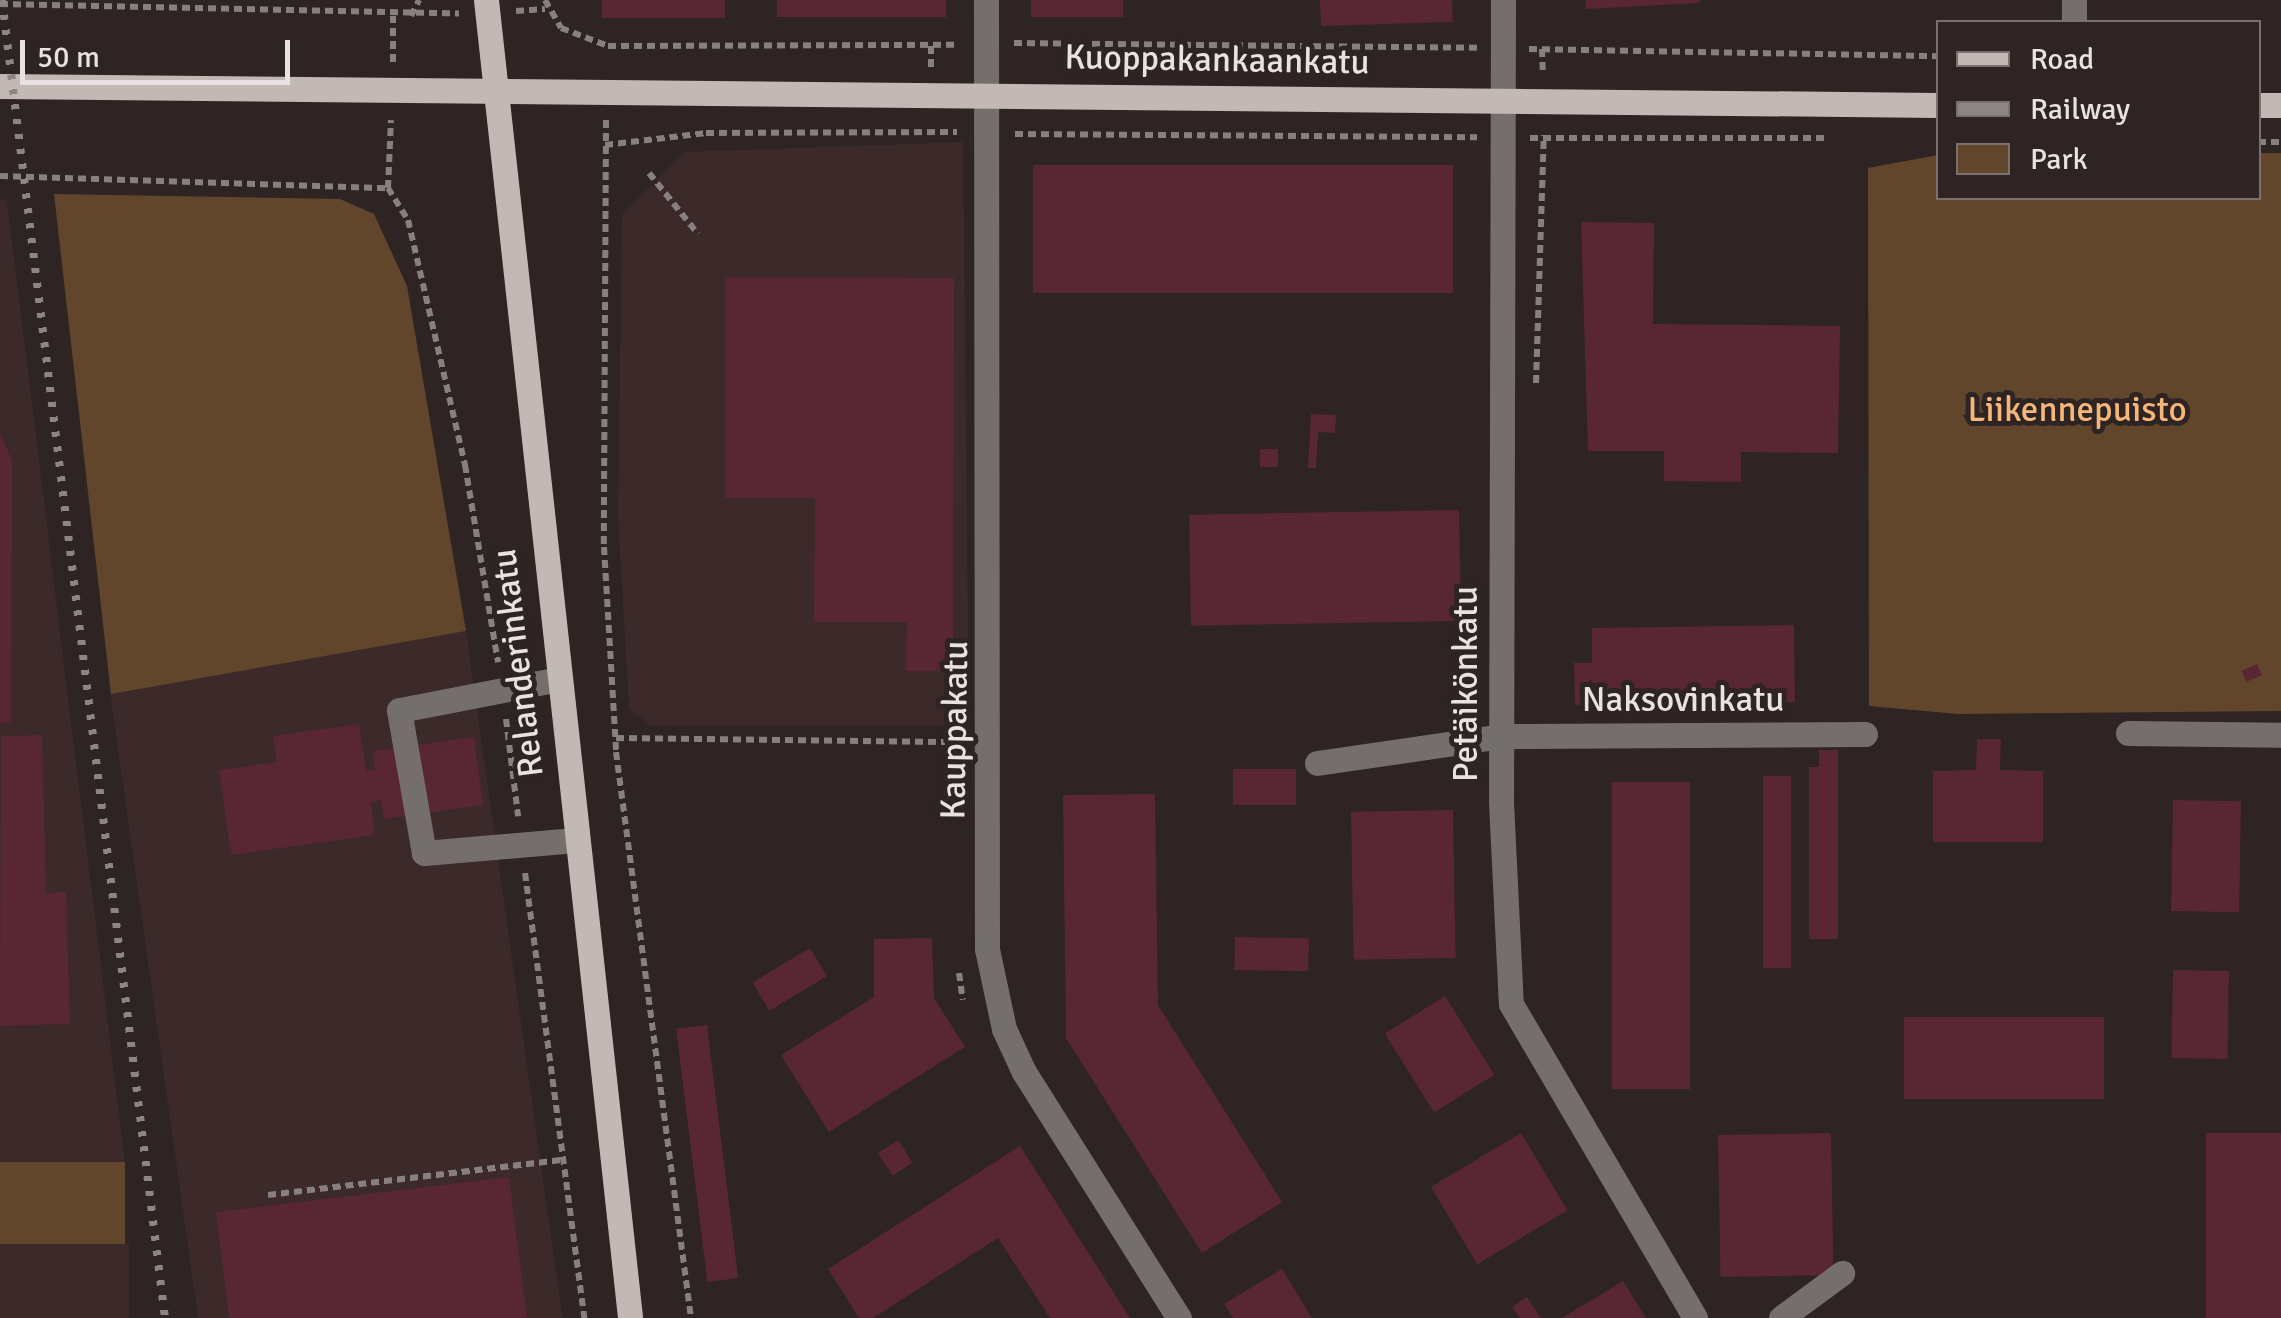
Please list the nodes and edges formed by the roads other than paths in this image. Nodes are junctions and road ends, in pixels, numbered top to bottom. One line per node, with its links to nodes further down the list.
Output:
1 (486, 0): 6 (main road, Relanderinkatu)
2 (986, 0): 5 (street, Kauppakatu)
3 (1503, 0): 7 (street, Petäikönkatu)
4 (0, 86): 6 (main road, Kuoppakankaankatu)
5 (986, 92): 6 (main road, Kuoppakankaankatu); 7 (main road, Kuoppakankaankatu); 18 (street, Kauppakatu)
6 (495, 94): 9 (main road, Relanderinkatu)
7 (1502, 98): 8 (main road, Kuoppakankaankatu); 13 (street, Petäikönkatu)
8 (1936, 106)
9 (554, 680): 15 (main road, Relanderinkatu); 15 (street)
10 (2128, 733): 12 (street)
11 (1865, 734): 13 (street, Naksovinkatu)
12 (2281, 735)
13 (1502, 736): 14 (street, Naksovinkatu); 19 (street, Petäikönkatu)
14 (1317, 763)
15 (574, 840): 17 (main road, Relanderinkatu)
16 (1842, 1274): 20 (street)
17 (630, 1318)
18 (1180, 1318)
19 (1695, 1318)
20 (1781, 1318)

